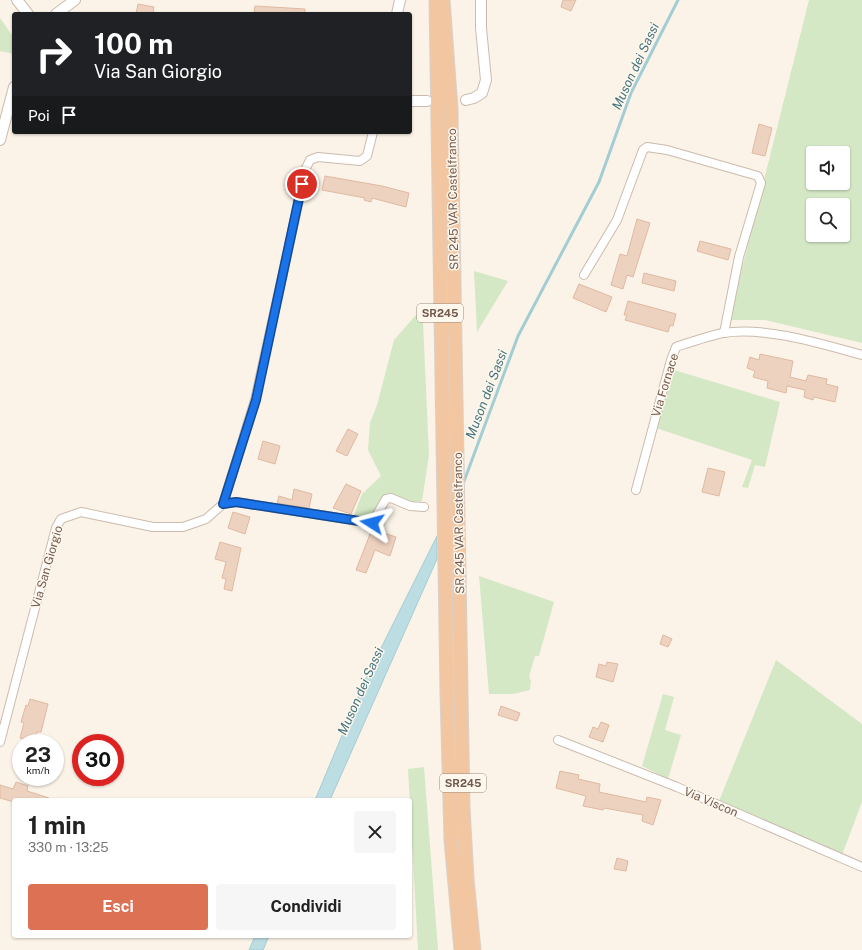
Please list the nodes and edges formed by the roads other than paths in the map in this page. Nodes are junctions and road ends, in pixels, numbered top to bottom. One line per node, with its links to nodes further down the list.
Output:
1 (17, 0): 7 (street)
2 (75, 0): 8 (street)
3 (400, 0): 9 (street)
4 (436, 0): 26 (highway, SR 245 VAR Castelfranco / SR245)
5 (443, 0): 27 (highway, SR 245 VAR Castelfranco / SR245)
6 (481, 0): 11 (street)
7 (26, 12)
8 (59, 12)
9 (397, 12)
10 (12, 92): 14 (street)
11 (466, 100)
12 (412, 101): 13 (street)
13 (427, 101)
14 (4, 111): 16 (street)
15 (372, 134): 21 (street)
16 (0, 140)
17 (584, 275): 18 (street)
18 (724, 333): 19 (street, Via Fornace); 20 (street, Via Fornace)
19 (862, 355)
20 (636, 490)
21 (223, 504): 22 (street); 24 (street, Via San Giorgio)
22 (424, 507)
23 (558, 740): 25 (street, Via Viscon)
24 (0, 742)
25 (862, 867)
26 (461, 950)
27 (474, 950)

